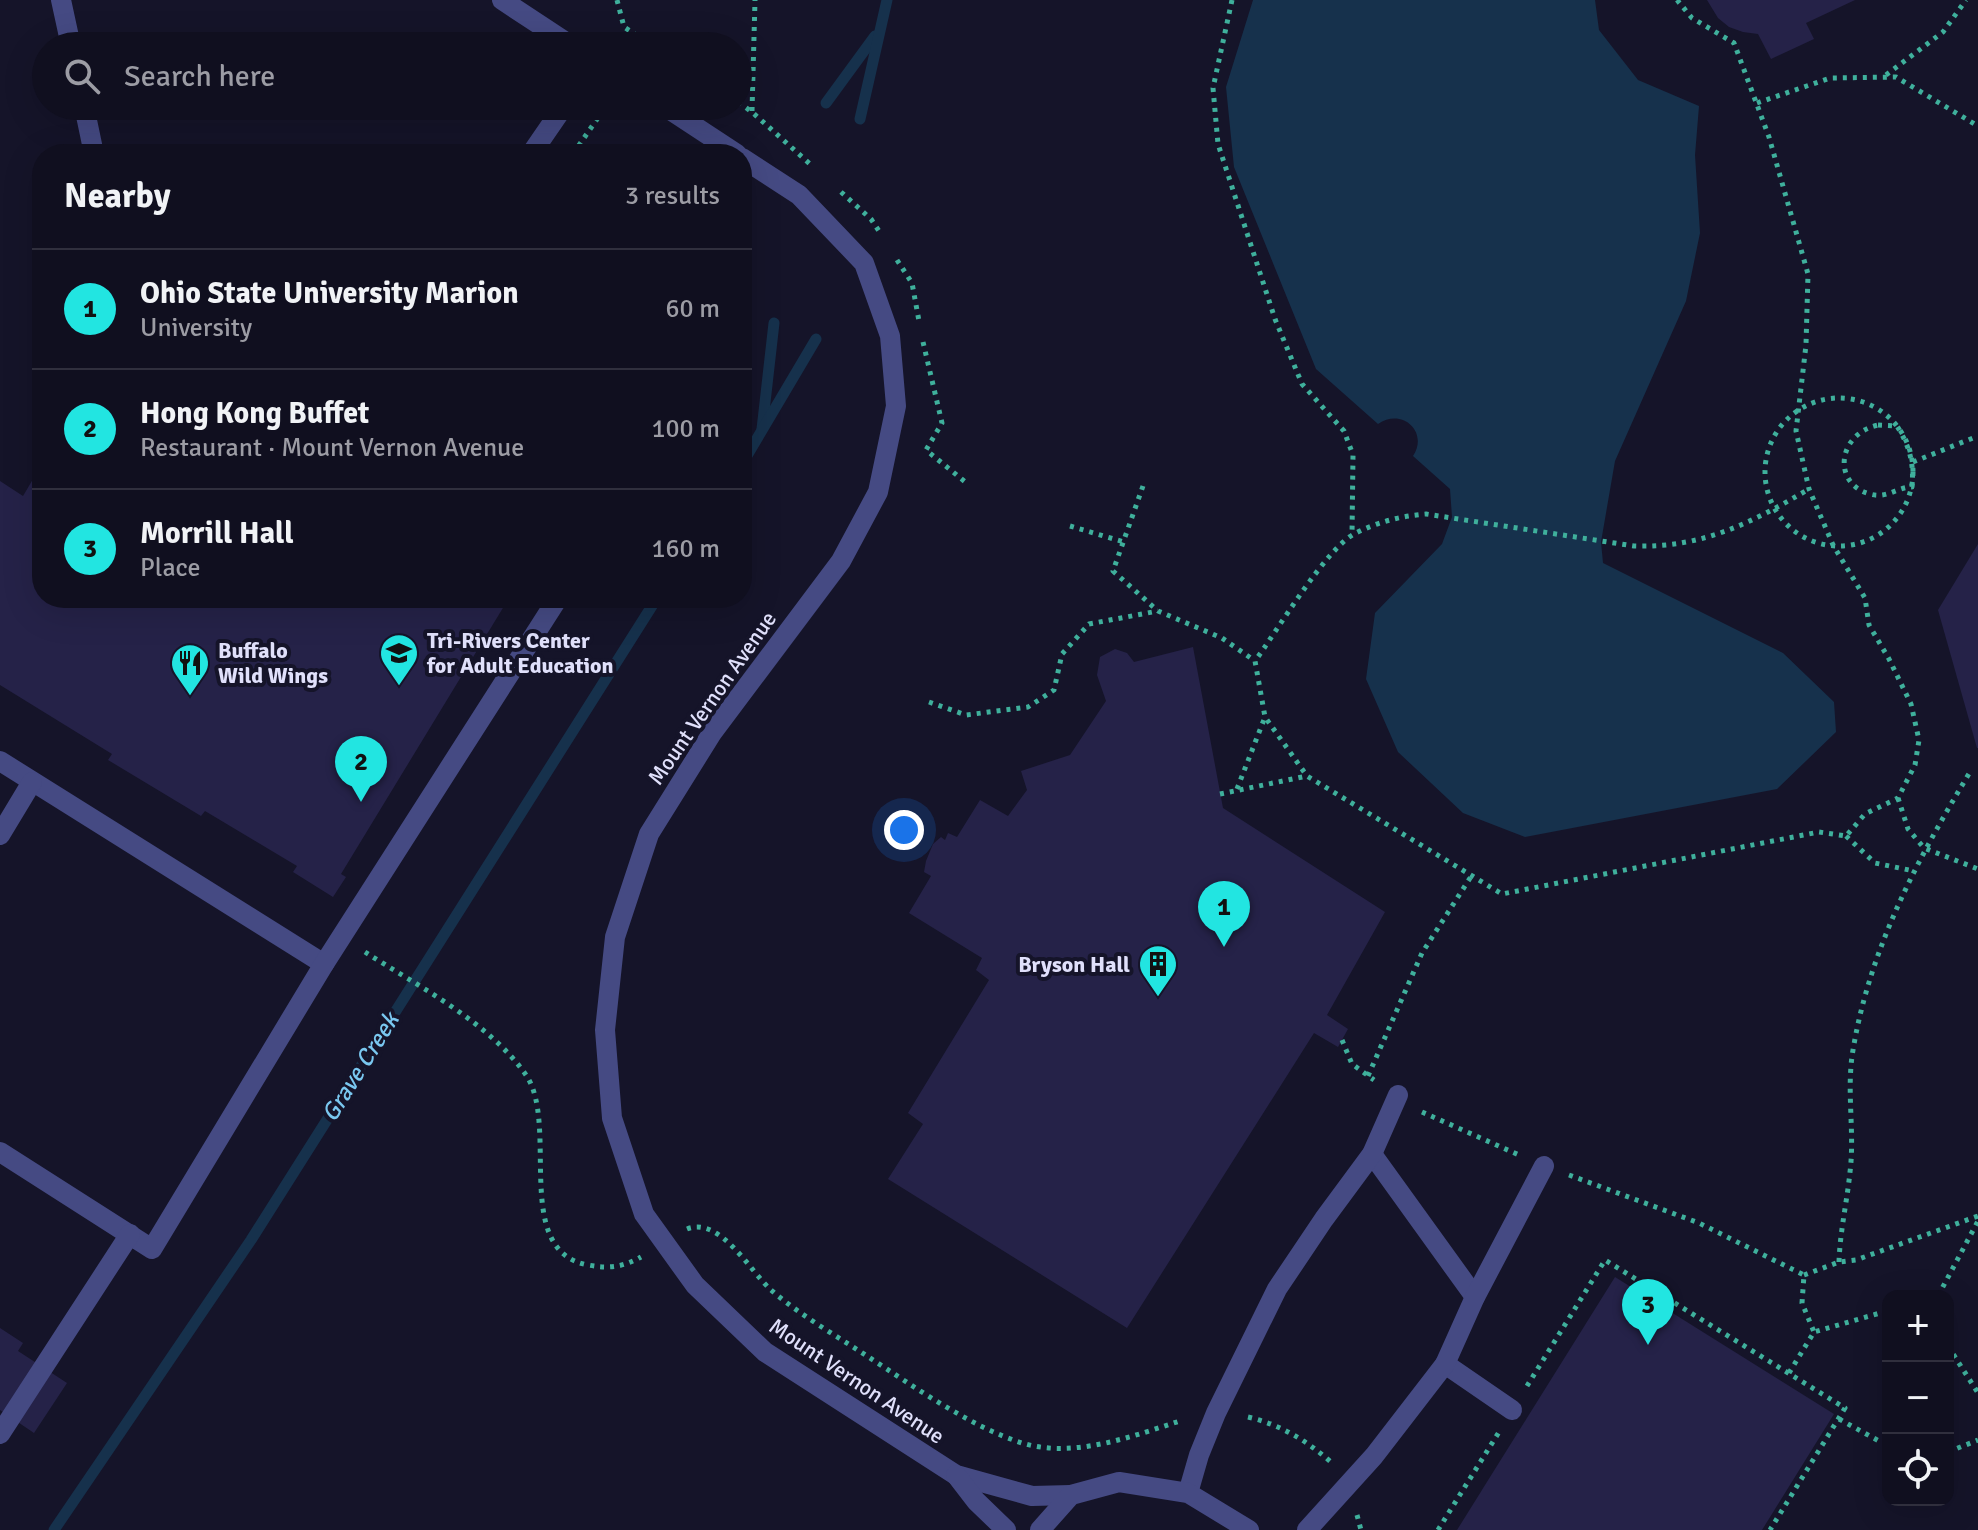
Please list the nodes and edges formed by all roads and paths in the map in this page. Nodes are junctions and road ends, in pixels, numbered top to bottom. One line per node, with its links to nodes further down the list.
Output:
1 (61, 0): 8 (street)
2 (502, 0): 9 (street)
3 (617, 0): 10 (path)
4 (755, 0): 13 (path)
5 (1232, 0): 33 (path)
6 (1677, 0): 12 (path)
7 (1966, 0): 11 (path)
8 (68, 32)
9 (551, 32)
10 (631, 32)
11 (1883, 77): 12 (path); 18 (path)
12 (1756, 104): 24 (path)
13 (752, 112)
14 (87, 120): 19 (street)
15 (554, 120): 20 (street)
16 (596, 120): 21 (path)
17 (685, 120): 22 (street)
18 (1978, 126)
19 (92, 144)
20 (538, 144)
21 (580, 144)
22 (722, 144)
23 (752, 164): 83 (street, Mount Vernon Avenue)
24 (1798, 411): 25 (path); 30 (path); 31 (path)
25 (1897, 426): 27 (path); 29 (path)
26 (1978, 436): 27 (path)
27 (1913, 462): 29 (path)
28 (1143, 486): 34 (path)
29 (1912, 487): 35 (path)
30 (1809, 489): 31 (path); 35 (path)
31 (1775, 509): 33 (path); 35 (path)
32 (1070, 526): 34 (path)
33 (1352, 535): 38 (path)
34 (1124, 542): 37 (path)
35 (1833, 545): 47 (path)
36 (552, 608): 55 (street)
37 (1158, 611): 38 (path); 39 (path)
38 (1255, 661): 40 (path)
39 (929, 702)
40 (1265, 717): 43 (path); 45 (path)
41 (0, 761): 44 (street)
42 (1970, 772): 50 (path)
43 (1307, 776): 45 (path); 53 (path)
44 (32, 782): 48 (street); 55 (street)
45 (1236, 790): 46 (path)
46 (1220, 794)
47 (1898, 798): 49 (path); 50 (path)
48 (0, 835)
49 (1846, 836): 52 (path); 53 (path)
50 (1924, 848): 51 (path); 52 (path)
51 (1978, 869)
52 (1914, 871): 66 (path)
53 (1472, 875): 57 (path)
54 (379, 961): 65 (path)
55 (324, 964): 64 (street)
56 (1342, 1040): 57 (path)
57 (1368, 1076): 58 (path)
58 (1398, 1095): 60 (street); 61 (path)
59 (0, 1152): 64 (street)
60 (1372, 1154): 69 (street); 77 (street)
61 (1544, 1166): 67 (path); 69 (street)
62 (1978, 1218): 66 (path); 68 (path)
63 (681, 1232): 77 (path)
64 (130, 1234): 79 (street)
65 (640, 1259)
66 (1839, 1262): 67 (path)
67 (1804, 1275): 71 (path)
68 (1941, 1290)
69 (1475, 1297): 73 (street)
70 (1882, 1314): 71 (path)
71 (1814, 1332): 74 (path)
72 (1954, 1355): 75 (path)
73 (1445, 1364): 76 (street); 84 (street)
74 (1789, 1373): 76 (path); 78 (path)
75 (1978, 1393)
76 (1512, 1410): 92 (path)
77 (1216, 1413): 84 (path); 85 (street)
78 (1838, 1419): 81 (path); 93 (path)
79 (0, 1434)
80 (1978, 1440): 82 (path)
81 (1882, 1442)
82 (1954, 1450)
83 (956, 1475): 86 (street, Mount Vernon Avenue); 87 (street, Mount Vernon Avenue)
84 (1345, 1488): 90 (street); 91 (path)
85 (1188, 1493): 86 (street, Mount Vernon Avenue); 89 (street, Mount Vernon Avenue)
86 (1071, 1495): 88 (street)
87 (1006, 1530)
88 (1040, 1530)
89 (1249, 1530)
90 (1307, 1530)
91 (1361, 1530)
92 (1438, 1530)
93 (1770, 1530)

